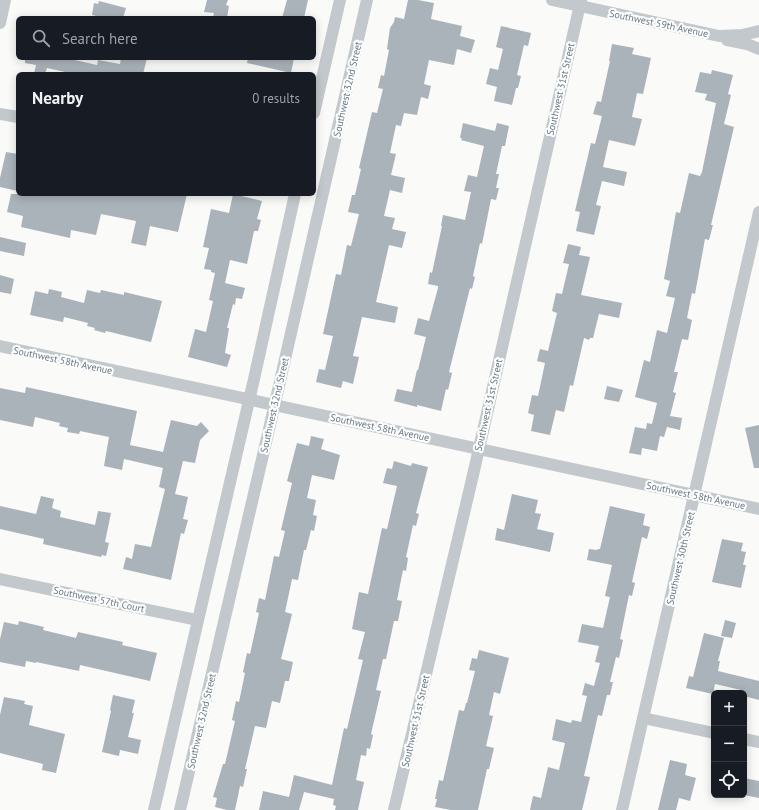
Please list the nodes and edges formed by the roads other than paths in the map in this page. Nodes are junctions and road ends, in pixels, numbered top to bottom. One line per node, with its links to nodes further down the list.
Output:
1 (5, 0): 6 (street)
2 (340, 0): 10 (street)
3 (367, 0): 17 (street, Southwest 32nd Street)
4 (552, 0): 5 (street, Southwest 59th Avenue)
5 (580, 3): 8 (street, Southwest 59th Avenue); 18 (street, Southwest 31st Street)
6 (0, 23)
7 (759, 31): 8 (street, Southwest 59th Avenue)
8 (719, 36): 9 (street, Southwest 59th Avenue)
9 (759, 49)
10 (316, 104)
11 (0, 114): 12 (street)
12 (16, 118)
13 (295, 196): 16 (street)
14 (759, 212): 19 (street, Southwest 30th Street)
15 (0, 346): 16 (street, Southwest 58th Avenue)
16 (249, 400): 17 (street, Southwest 58th Avenue); 22 (street)
17 (274, 405): 18 (street, Southwest 58th Avenue); 28 (street, Southwest 32nd Street)
18 (478, 448): 19 (street, Southwest 58th Avenue); 29 (street, Southwest 31st Street)
19 (694, 494): 20 (street, Southwest 58th Avenue); 23 (street, Southwest 30th Street)
20 (759, 509)
21 (0, 579): 22 (street, Southwest 57th Court)
22 (197, 620): 27 (street)
23 (643, 718): 24 (street); 30 (street, Southwest 30th Street)
24 (711, 732)
25 (747, 740): 26 (street)
26 (759, 742)
27 (154, 810)
28 (180, 810)
29 (394, 810)
30 (622, 810)

